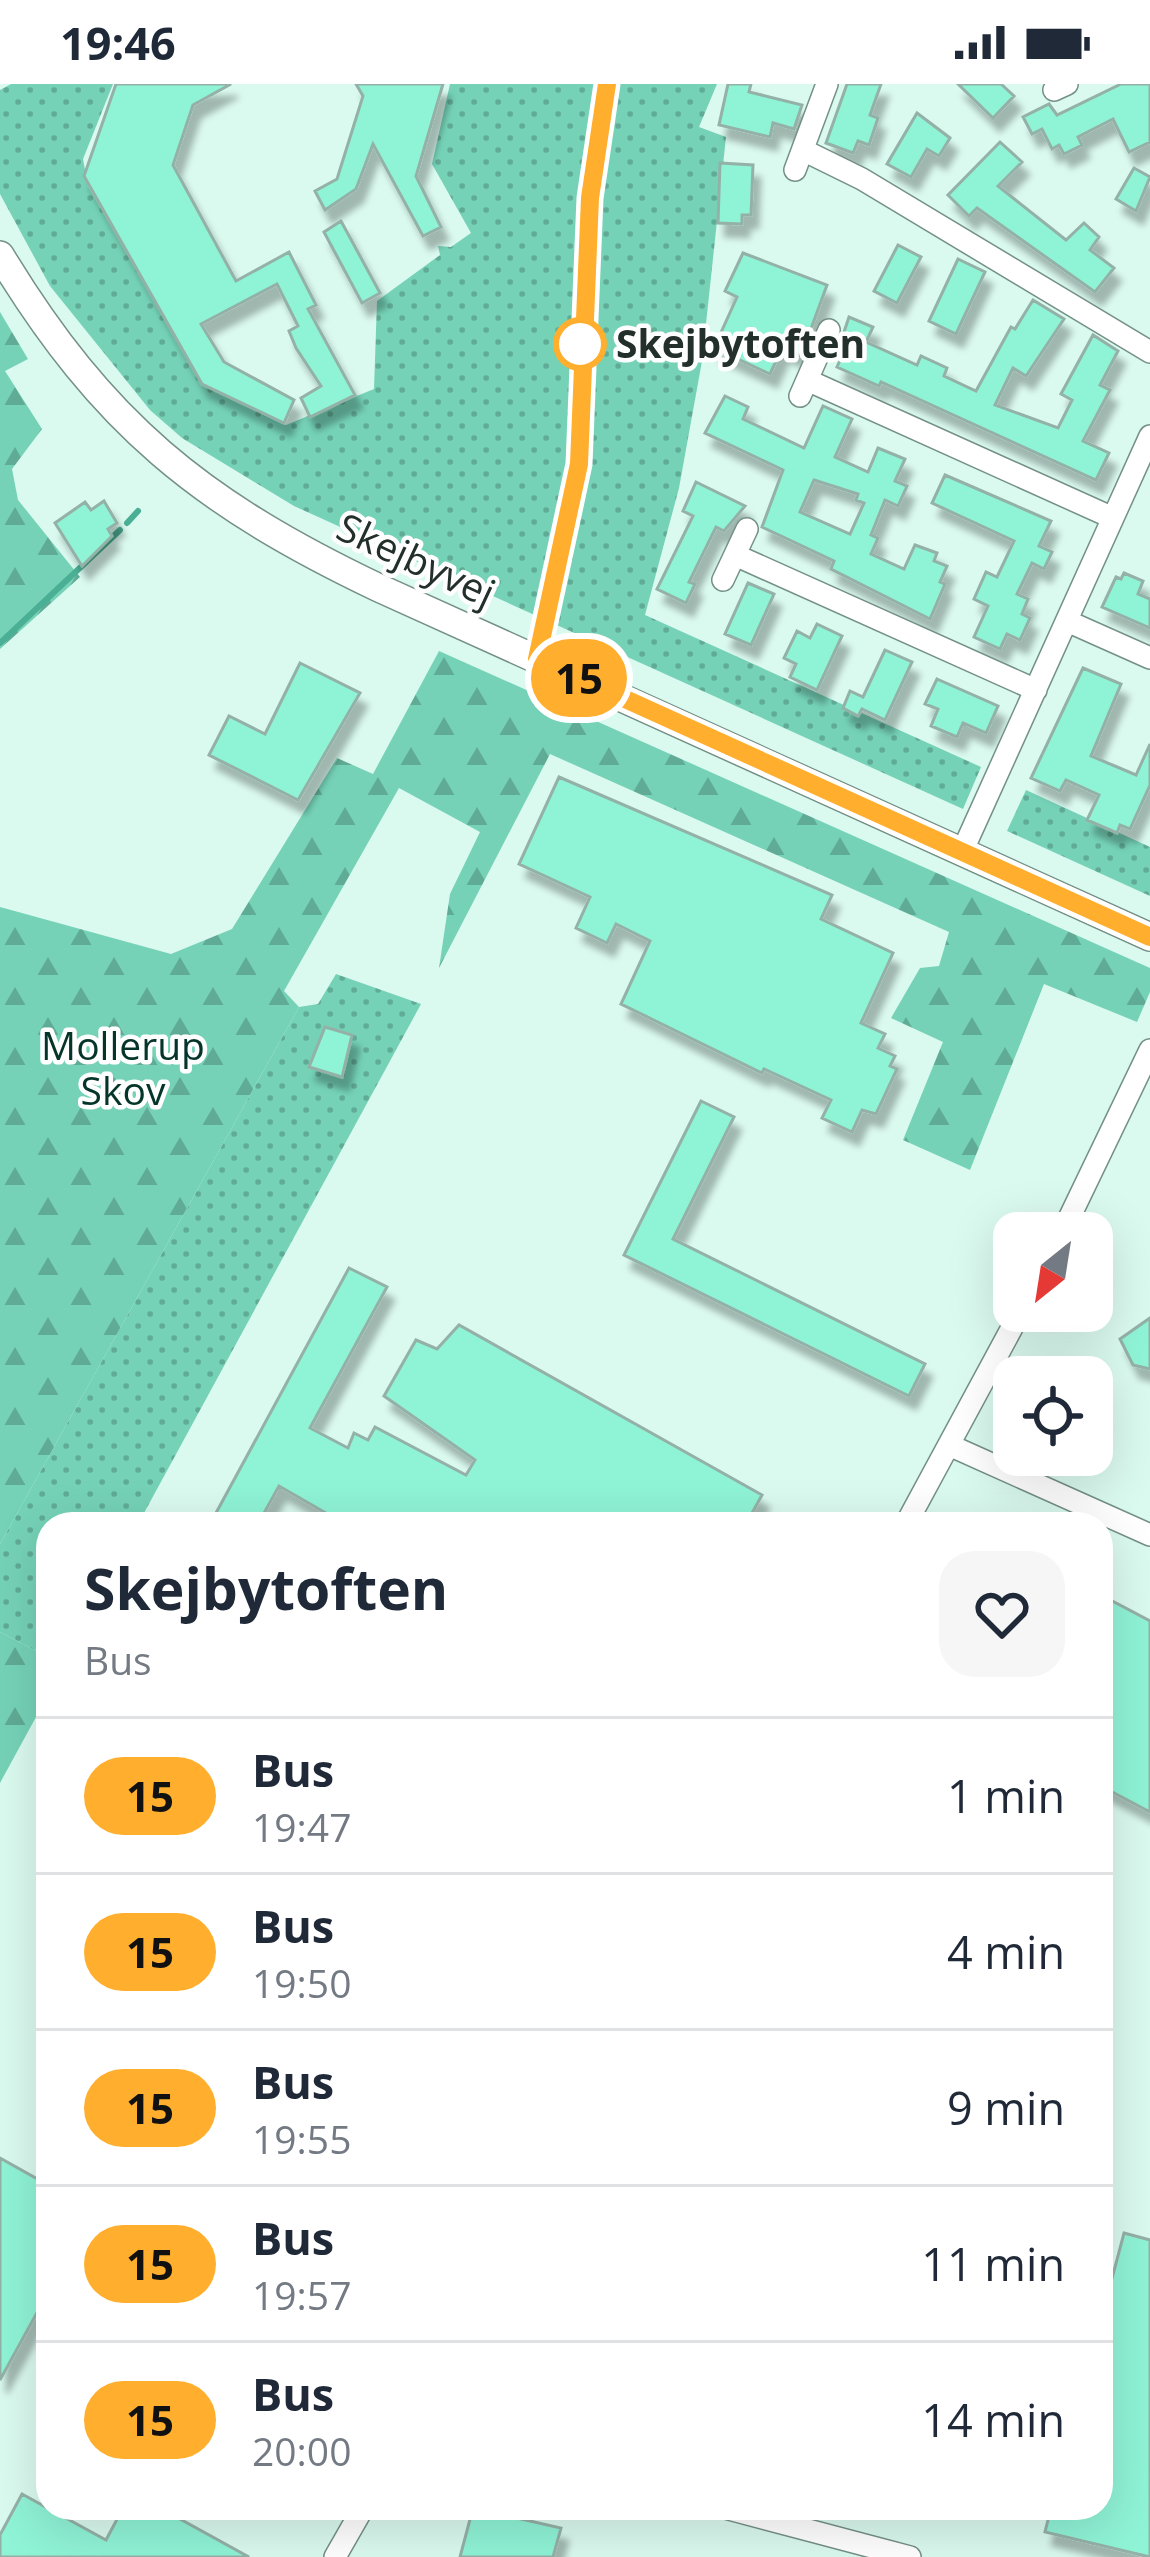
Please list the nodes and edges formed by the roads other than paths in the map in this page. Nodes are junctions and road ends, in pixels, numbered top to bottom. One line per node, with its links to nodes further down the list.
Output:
1 (827, 84): 4 (street)
2 (0, 254): 14 (street, Skejbyvej)
3 (829, 330): 7 (street)
4 (1150, 352)
5 (1150, 436): 6 (street)
6 (1145, 461): 7 (street)
7 (1114, 518): 11 (street)
8 (747, 530): 9 (street)
9 (736, 555): 10 (street); 13 (street)
10 (723, 580)
11 (1067, 621): 12 (street); 13 (street)
12 (1150, 658)
13 (1036, 690): 14 (street)
14 (962, 852): 15 (street, Skejbyvej)
15 (1150, 937)
16 (1150, 1050): 17 (street)
17 (1072, 1212)
18 (1010, 1332): 19 (street)
19 (949, 1445): 20 (street); 21 (street)
20 (912, 1512)
21 (1099, 1512)
22 (1113, 1518): 23 (street)
23 (1150, 1535)
24 (356, 2520): 26 (street)
25 (770, 2520): 27 (street)
26 (335, 2557)
27 (910, 2557)

